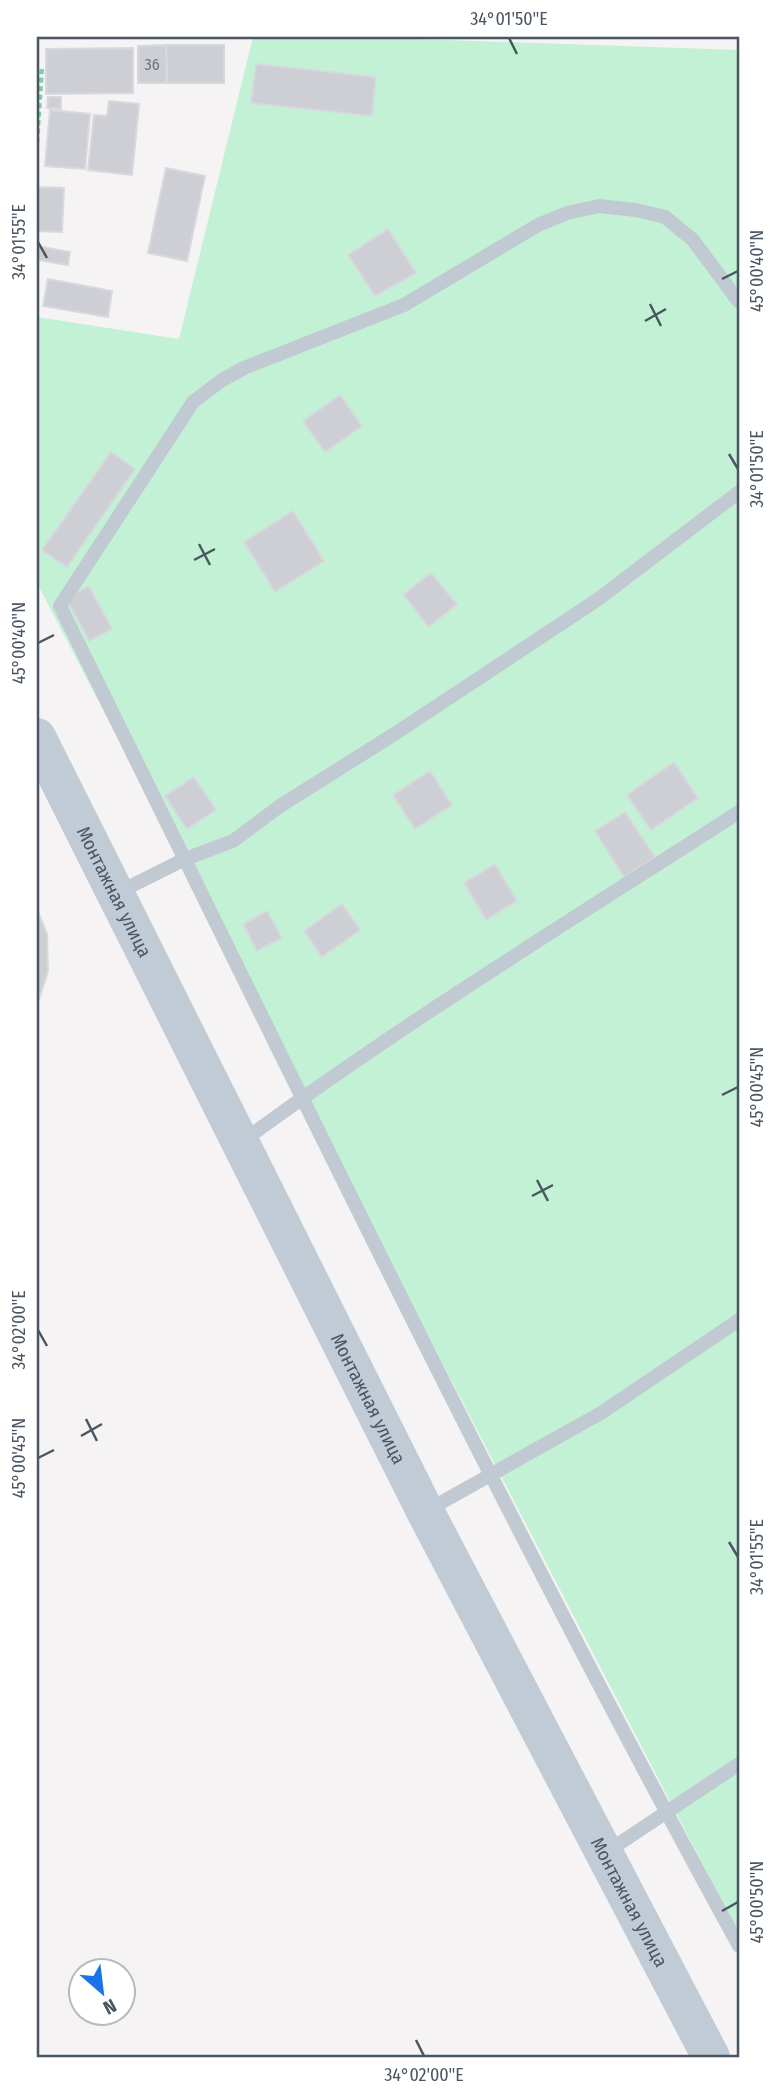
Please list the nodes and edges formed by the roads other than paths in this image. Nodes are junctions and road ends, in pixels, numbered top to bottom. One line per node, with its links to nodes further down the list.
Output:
1 (739, 302): 5 (lane)
2 (739, 492): 5 (lane)
3 (37, 737): 6 (street, Монтажная улица)
4 (739, 812): 7 (lane)
5 (185, 859): 6 (lane); 7 (lane)
6 (114, 894): 8 (street, Монтажная улица)
7 (301, 1099): 8 (lane); 10 (lane)
8 (240, 1144): 11 (street, Монтажная улица)
9 (739, 1320): 10 (lane)
10 (491, 1475): 11 (lane); 13 (lane)
11 (425, 1511): 14 (street, Монтажная улица)
12 (739, 1764): 13 (lane)
13 (667, 1813): 14 (lane); 15 (lane)
14 (604, 1854): 16 (street, Монтажная улица)
15 (739, 1946)
16 (711, 2057)

